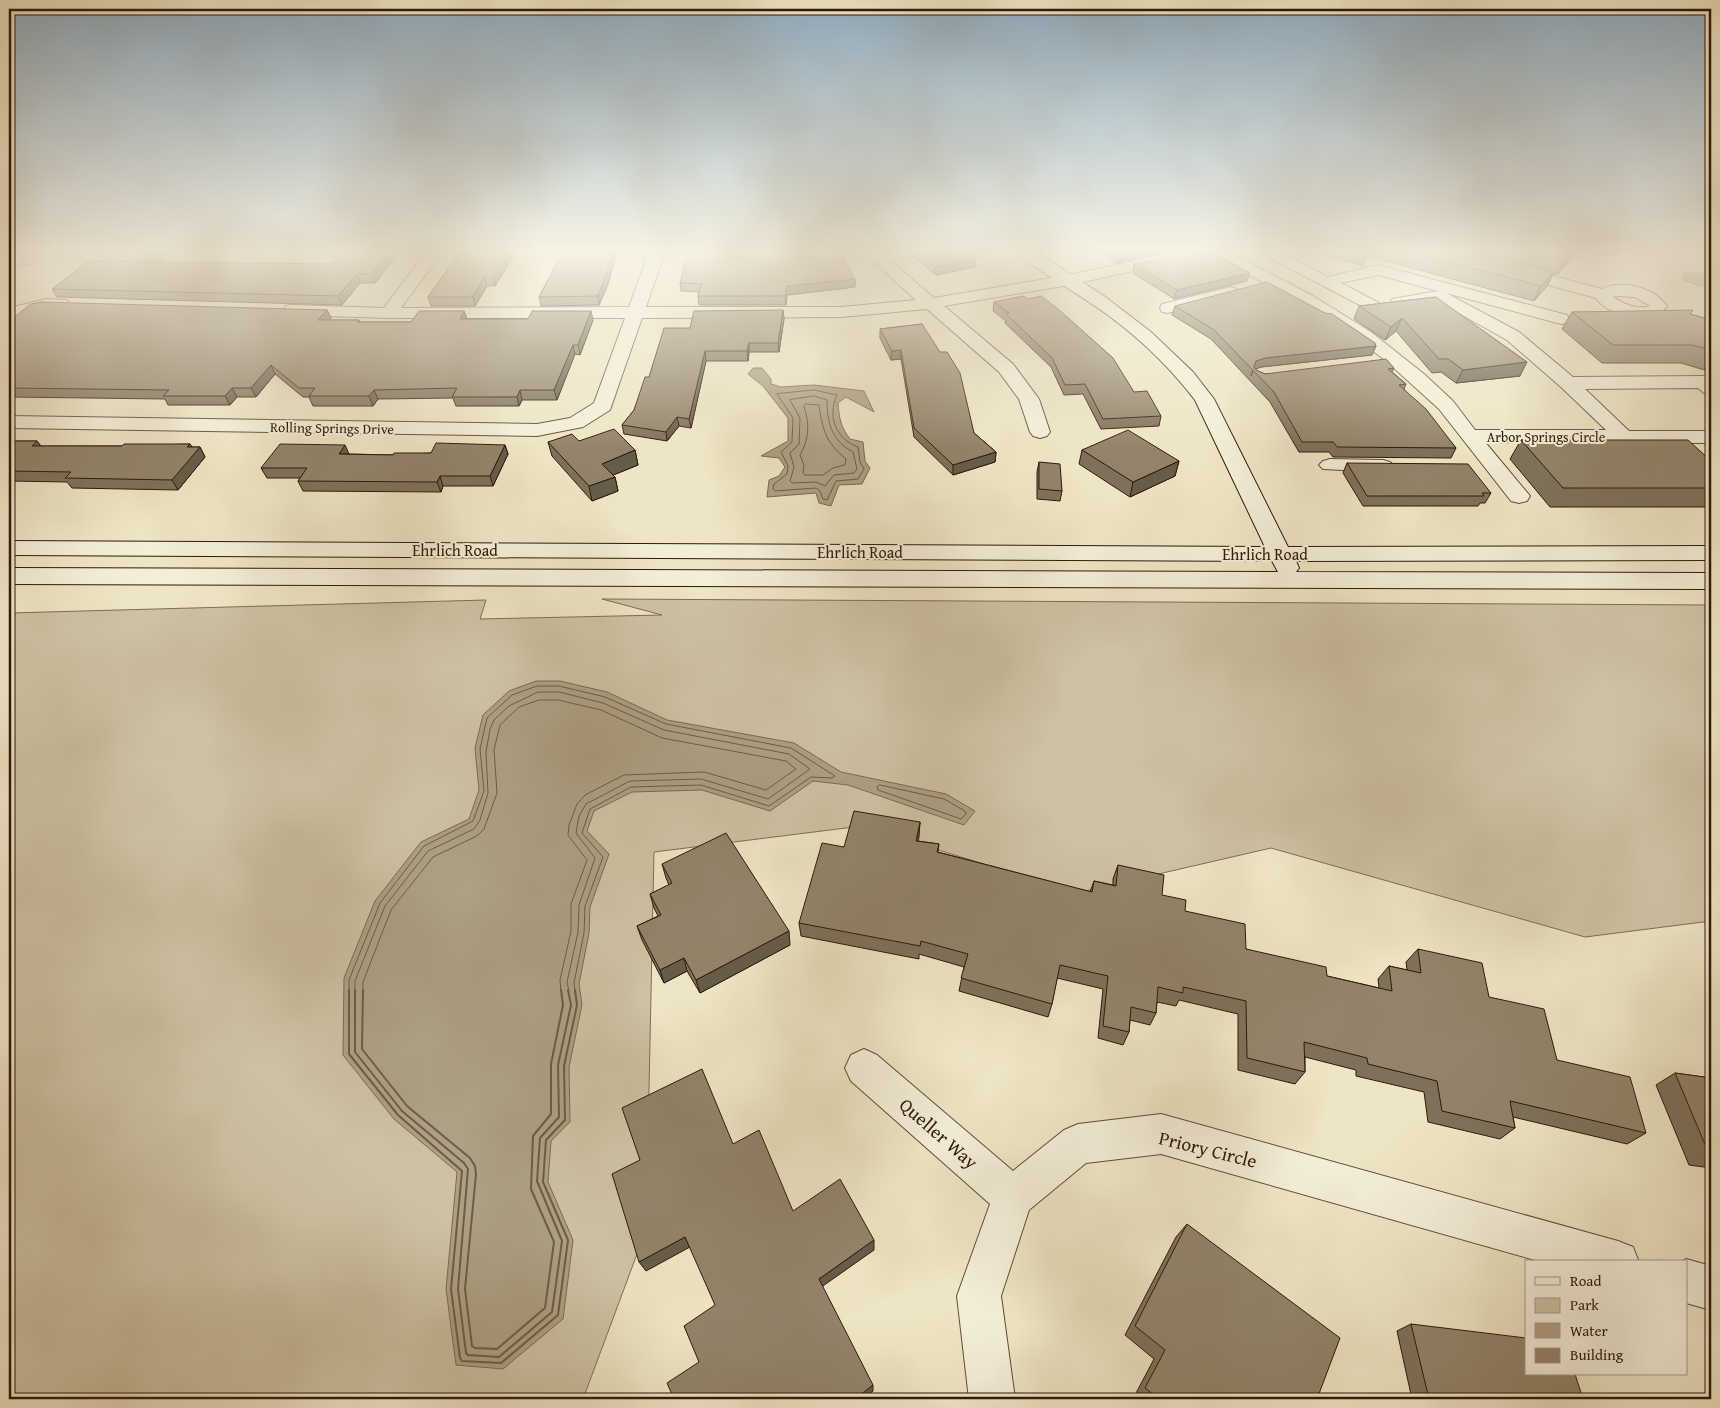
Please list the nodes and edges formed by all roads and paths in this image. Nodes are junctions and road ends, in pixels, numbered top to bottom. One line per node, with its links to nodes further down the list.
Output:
1 (633, 318): 12 (street, Rolling Springs Drive)
2 (949, 318): 13 (street)
3 (1119, 318): 24 (street)
4 (1336, 318): 8 (street, Arbor Springs Circle)
5 (1484, 318): 10 (street, Arbor Springs Circle)
6 (1555, 318): 7 (street)
7 (1561, 319)
8 (1398, 359): 9 (street); 14 (street, Arbor Springs Circle)
9 (1369, 363)
10 (1568, 383): 11 (street); 15 (street, Arbor Springs Circle)
11 (1711, 388)
12 (9, 422)
13 (1040, 432)
14 (1469, 436): 15 (street, Arbor Springs Circle); 20 (street, Arbor Springs Circle)
15 (1624, 437): 16 (street, Arbor Springs Circle)
16 (1711, 437)
17 (1330, 465): 18 (street)
18 (1407, 466)
19 (1465, 466): 20 (street)
20 (1494, 466): 21 (street, Arbor Springs Circle)
21 (1519, 496)
22 (9, 548): 24 (street, Ehrlich Road)
23 (1711, 553): 24 (street, Ehrlich Road)
24 (1281, 554): 26 (street)
25 (9, 576): 26 (street, Ehrlich Road)
26 (1293, 580): 27 (street, Ehrlich Road)
27 (1711, 581)
28 (864, 1068): 29 (street, Queller Way)
29 (1013, 1198): 30 (street, Priory Circle); 33 (street)
30 (1611, 1260)
31 (1688, 1282): 32 (street)
32 (1711, 1288)
33 (992, 1399)

